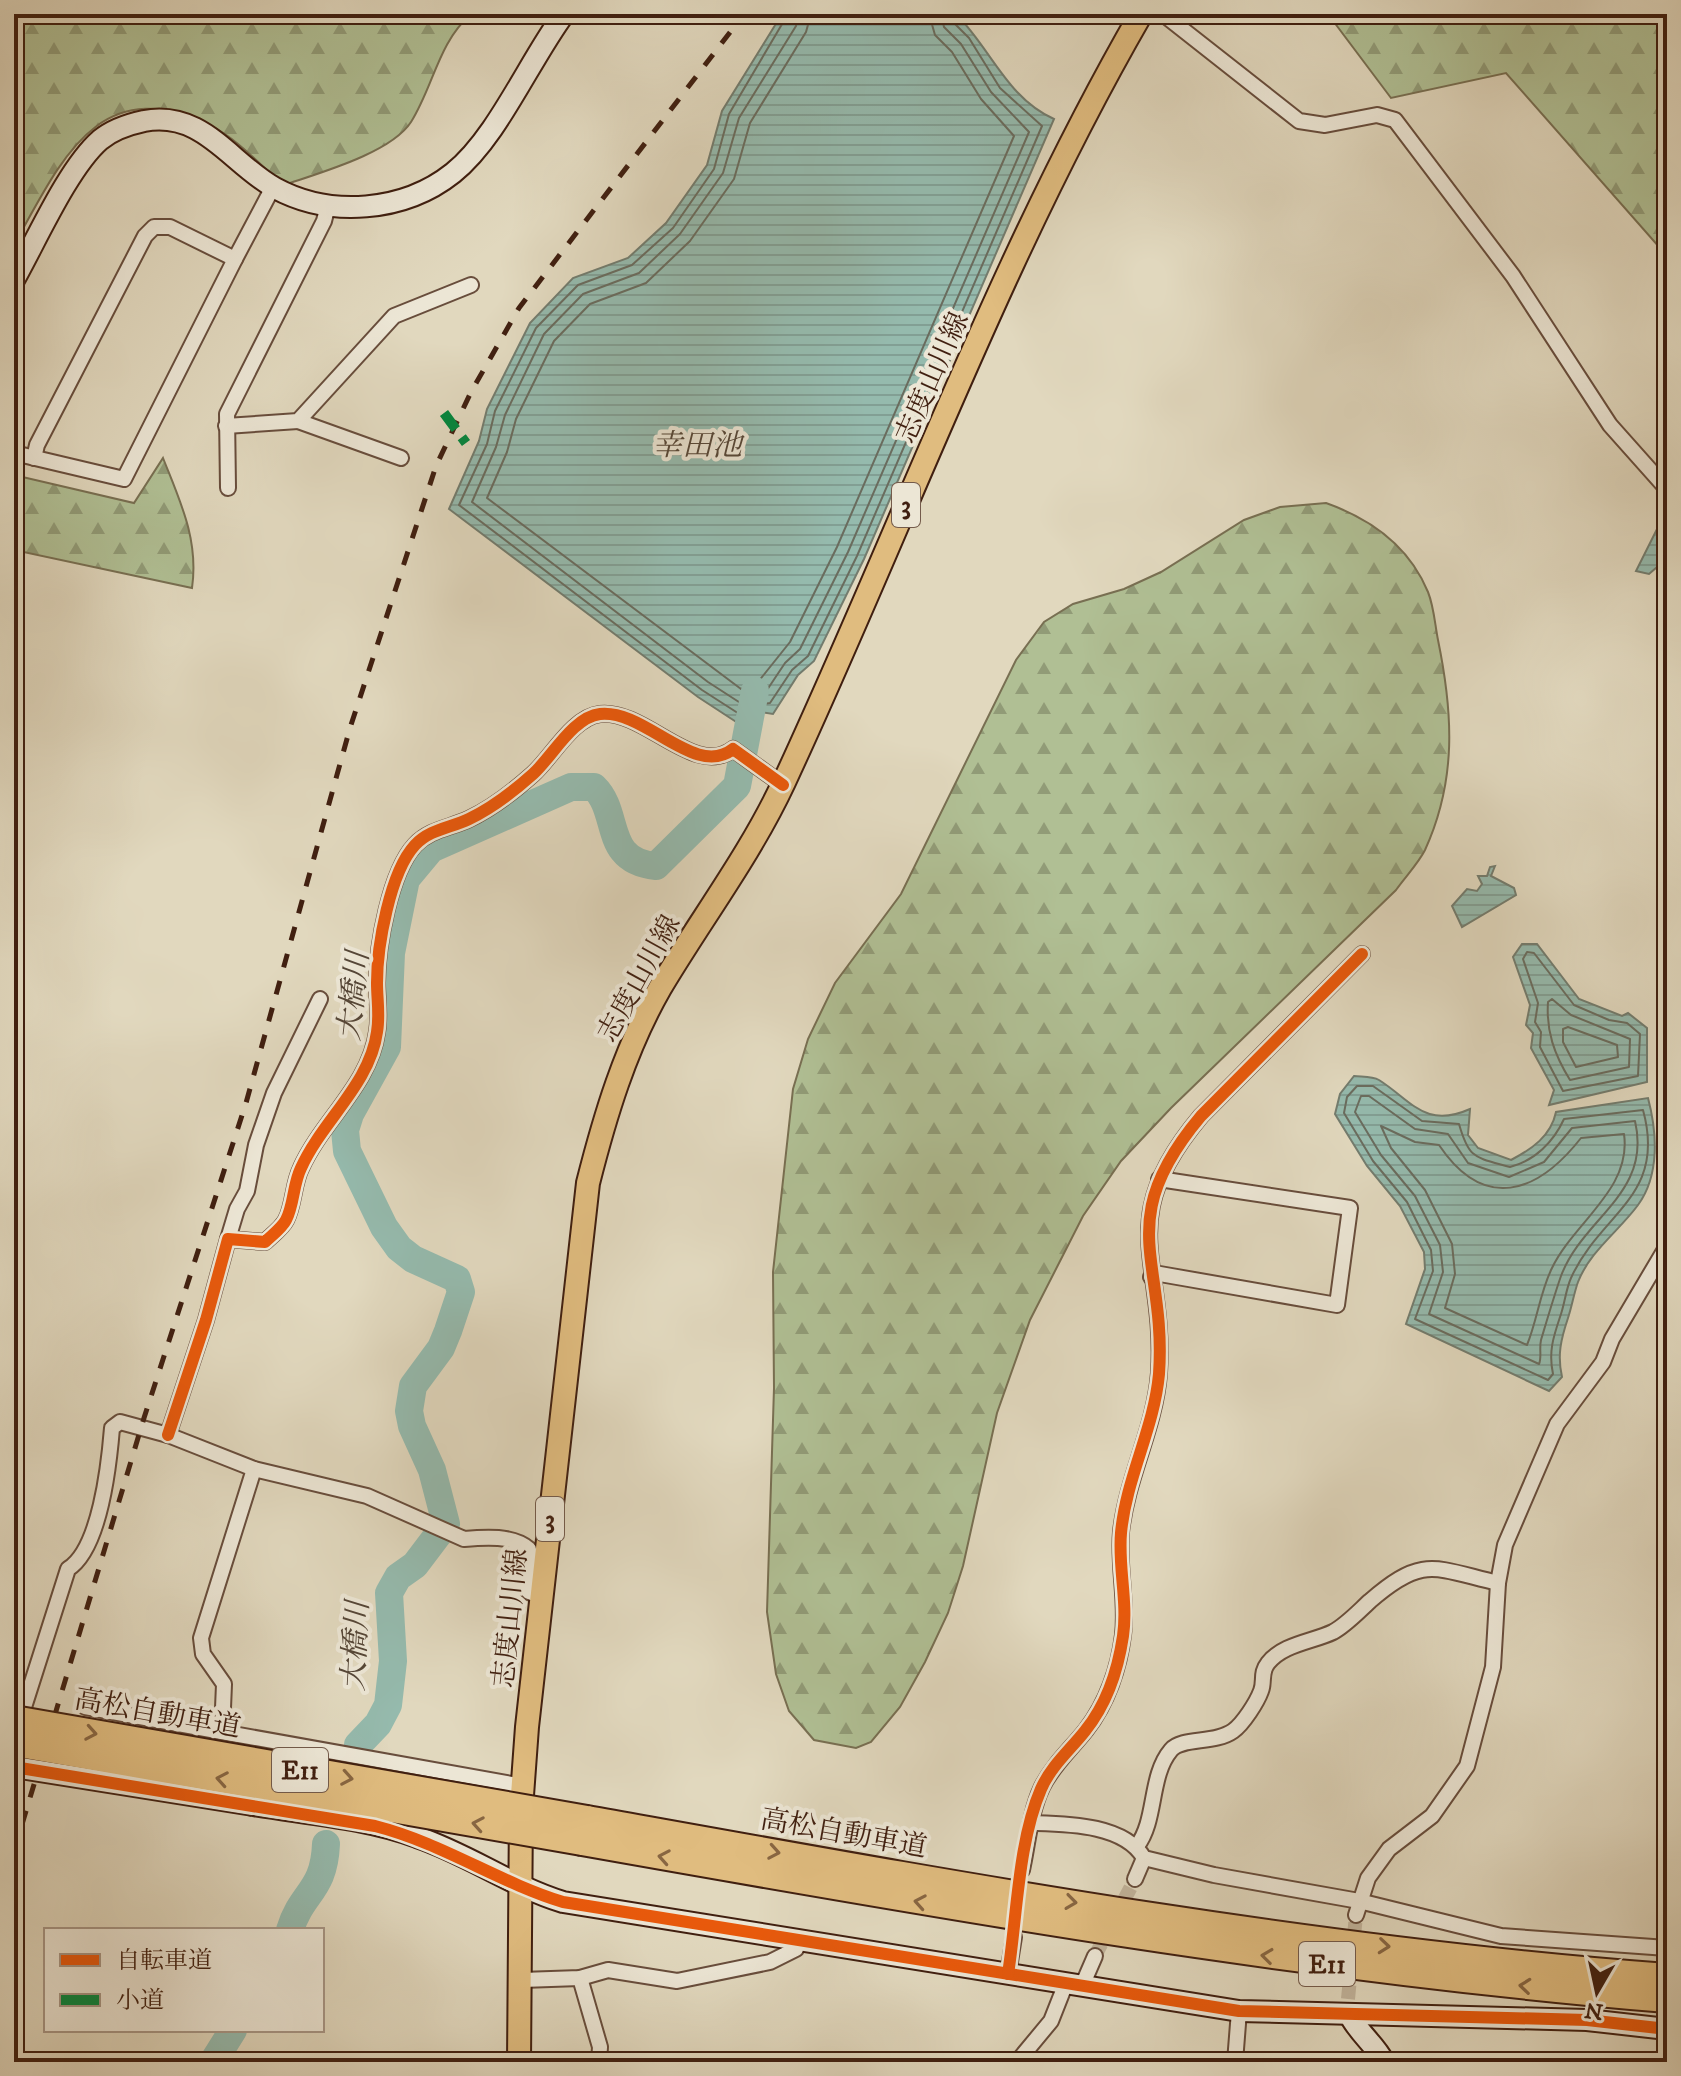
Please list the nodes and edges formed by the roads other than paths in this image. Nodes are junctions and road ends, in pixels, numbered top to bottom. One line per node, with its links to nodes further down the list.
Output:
1 (564, 14): 5 (street)
2 (1141, 14): 16 (main road, 志度山川線 / 3)
3 (1163, 14): 15 (street)
4 (273, 187): 5 (street); 6 (street); 7 (street)
5 (328, 205): 10 (street)
6 (235, 259): 12 (street); 12 (street)
7 (14, 280)
8 (471, 285): 9 (street)
9 (298, 421): 10 (street); 13 (street)
10 (226, 426): 14 (street)
11 (14, 453): 12 (street)
12 (34, 458)
13 (401, 458)
14 (228, 488)
15 (1667, 489)
16 (783, 785): 20 (street); 26 (main road, 志度山川線 / 3)
17 (1362, 954): 19 (street)
18 (320, 999): 20 (street)
19 (1159, 1179): 22 (street); 22 (street)
20 (228, 1239): 23 (street)
21 (1667, 1246): 25 (street)
22 (1151, 1277): 33 (street)
23 (168, 1435): 24 (street); 30 (street)
24 (254, 1469): 26 (street); 29 (street)
25 (1498, 1583): 35 (street); 39 (street)
26 (542, 1597): 32 (main road, 志度山川線 / 3)
27 (85, 1707): 29 (street)
28 (14, 1719): 34 (highway, 高松自動車道 / E11, one-way to 34, bridge)
29 (222, 1732): 32 (street)
30 (14, 1744): 34 (highway, 高松自動車道 / E11, one-way to 30, bridge)
31 (14, 1767): 38 (street, bridge)
32 (523, 1786): 38 (main road, 志度山川線 / 3)
33 (1032, 1823): 35 (street); 36 (street)
34 (584, 1830): 45 (highway, 高松自動車道 / E11, one-way to 45); 49 (highway, 高松自動車道 / E11, one-way to 34)
35 (1141, 1852): 37 (street); 39 (street)
36 (1022, 1870)
37 (1135, 1879)
38 (520, 1888): 41 (street); 47 (main road, 志度山川線 / 3)
39 (1358, 1908): 42 (street)
40 (1014, 1937): 44 (street)
41 (797, 1940): 44 (street); 46 (street)
42 (1667, 1948)
43 (1095, 1956): 48 (street)
44 (1008, 1974): 48 (street)
45 (1667, 1977)
46 (580, 1978): 47 (street); 54 (street)
47 (522, 1980): 53 (main road, 志度山川線 / 3)
48 (1074, 1985): 51 (street); 55 (street)
49 (1667, 1999)
50 (1348, 2007): 51 (street); 52 (street); 57 (street)
51 (1239, 2011): 56 (street)
52 (1667, 2029)
53 (519, 2062)
54 (599, 2062)
55 (1017, 2062)
56 (1235, 2062)
57 (1384, 2062)

